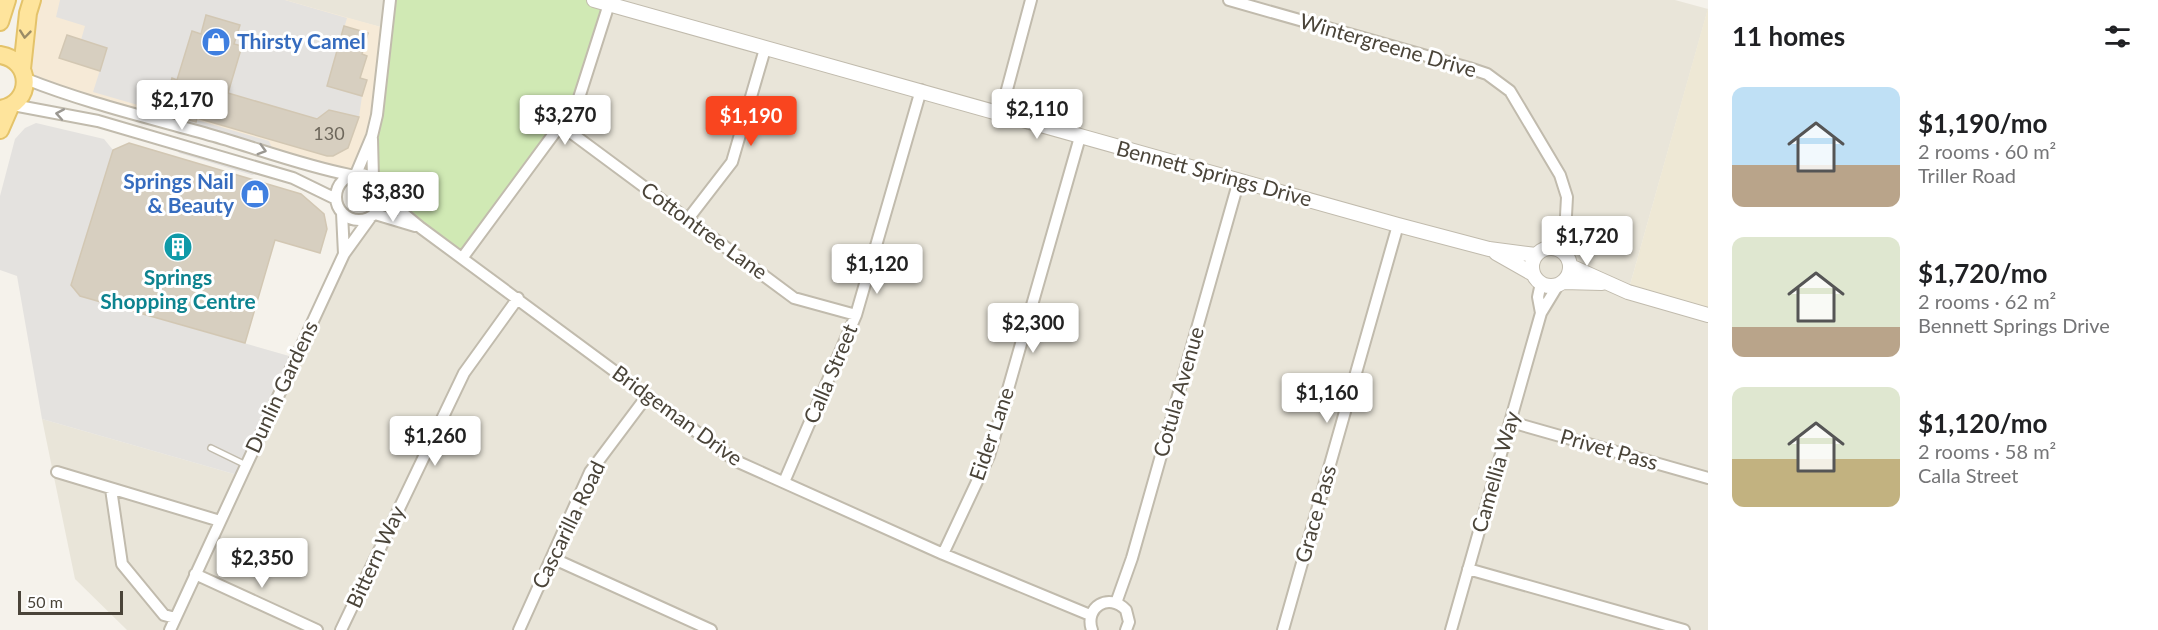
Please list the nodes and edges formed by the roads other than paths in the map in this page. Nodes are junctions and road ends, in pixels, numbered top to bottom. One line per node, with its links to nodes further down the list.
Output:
1 (7, 0): 8 (main road)
2 (32, 0): 11 (main road, one-way to 11)
3 (390, 0): 19 (street)
4 (594, 0): 7 (street, Bennett Springs Drive)
5 (1031, 0): 15 (street)
6 (1229, 0): 28 (street, Wintergreene Drive)
7 (609, 4): 9 (street, Bennett Springs Drive); 17 (street)
8 (0, 22)
9 (765, 49): 12 (street, Bennett Springs Drive); 29 (street)
10 (0, 55): 11 (main road)
11 (24, 74): 13 (street); 14 (main road)
12 (921, 90): 15 (street, Bennett Springs Drive); 43 (street, Calla Street)
13 (75, 96): 16 (street); 21 (street, one-way to 21)
14 (8, 107): 16 (street, one-way to 14); 18 (main road)
15 (1001, 112): 20 (street, Bennett Springs Drive)
16 (98, 121): 25 (street)
17 (562, 126): 29 (street, Cottontree Lane); 36 (street)
18 (0, 130)
19 (372, 136): 21 (street); 22 (street)
20 (1080, 137): 23 (street, Bennett Springs Drive); 54 (street, Eider Lane)
21 (353, 174): 22 (street); 25 (street)
22 (373, 178): 24 (street)
23 (1239, 180): 30 (street, Bennett Springs Drive); 58 (street, Cotula Avenue)
24 (382, 196): 27 (street); 31 (street, Bridgeman Drive)
25 (336, 199): 26 (street)
26 (342, 213): 27 (street); 34 (street, Dunlin Gardens)
27 (372, 216): 31 (street, Bridgeman Drive); 34 (street, Dunlin Gardens)
28 (1566, 218): 32 (street); 37 (street, Wintergreene Drive)
29 (688, 219): 43 (street, Cottontree Lane)
30 (1398, 225): 33 (street, Bennett Springs Drive); 68 (street, Grace Pass)
31 (421, 228): 36 (street, Bridgeman Drive)
32 (1550, 248): 35 (street); 37 (street)
33 (1489, 249): 35 (street, Bennett Springs Drive); 38 (street, Bennett Springs Drive)
34 (344, 254): 48 (street, Dunlin Gardens)
35 (1536, 255): 38 (street)
36 (463, 257): 41 (street, Bridgeman Drive)
37 (1567, 260): 39 (street); 40 (street)
38 (1537, 279): 40 (street); 42 (street, Camellia Way)
39 (1610, 283): 40 (street); 44 (street)
40 (1560, 284): 42 (street, Camellia Way)
41 (518, 298): 45 (street, Bridgeman Drive); 64 (street, Bittern Way)
42 (1541, 313): 46 (street, Camellia Way)
43 (856, 315): 51 (street, Calla Street)
44 (1708, 315)
45 (647, 396): 51 (street, Bridgeman Drive); 55 (street, Cascarilla Road)
46 (1511, 422): 50 (street, Privet Pass); 56 (street, Camellia Way)
47 (211, 448): 48 (lane)
48 (246, 465): 53 (street, Dunlin Gardens)
49 (57, 472): 52 (street)
50 (1708, 478)
51 (784, 482): 54 (street, Bridgeman Drive)
52 (111, 489): 53 (street); 60 (street)
53 (220, 521): 57 (street, Dunlin Gardens)
54 (943, 555): 59 (street, Bridgeman Drive)
55 (552, 558): 65 (street, Cascarilla Road); 66 (street)
56 (1468, 569): 69 (street, Camellia Way); 70 (street)
57 (195, 574): 60 (street, Dunlin Gardens); 63 (street)
58 (1116, 603): 59 (street); 61 (street)
59 (1090, 615): 67 (street)
60 (175, 618): 62 (street, Dunlin Gardens)
61 (1129, 629)
62 (170, 630)
63 (317, 630)
64 (341, 630)
65 (519, 630)
66 (711, 630)
67 (1092, 630)
68 (1283, 630)
69 (1451, 630)
70 (1684, 630)

